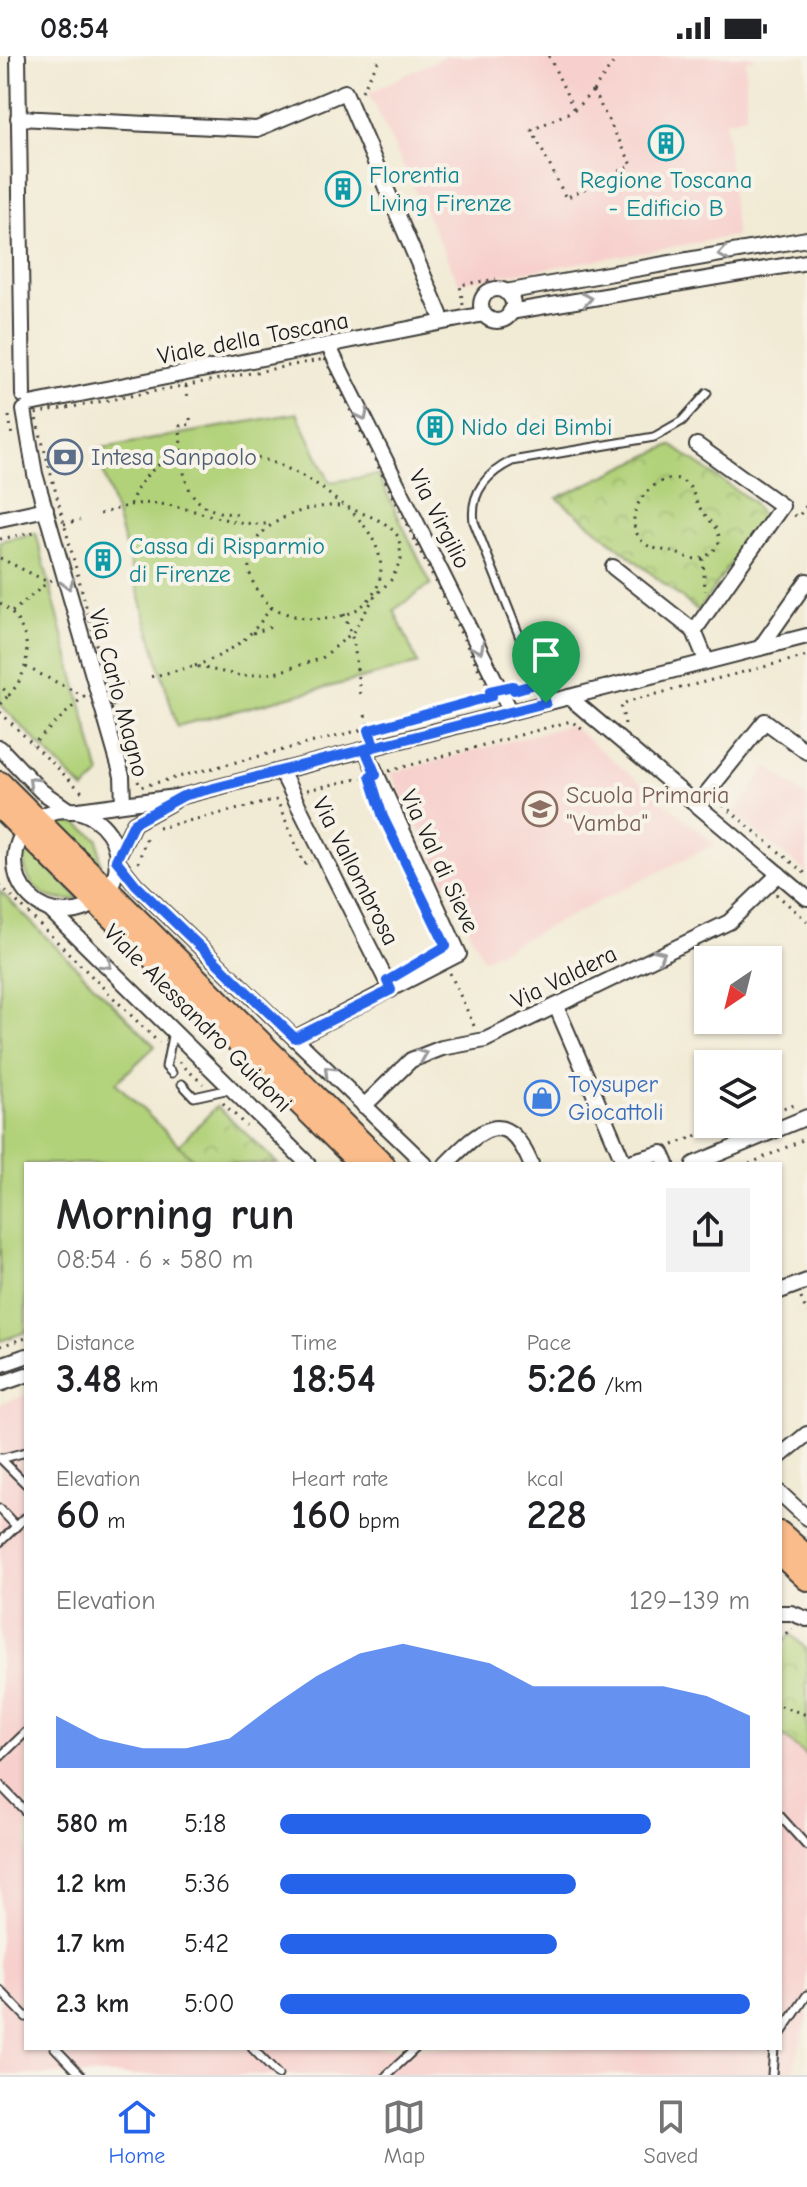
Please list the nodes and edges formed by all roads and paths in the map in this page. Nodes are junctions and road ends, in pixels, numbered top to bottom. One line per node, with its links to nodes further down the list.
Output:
1 (18, 56): 8 (street, Via Carlo Magno)
2 (381, 56): 6 (path)
3 (549, 56): 7 (path)
4 (618, 56): 5 (path)
5 (593, 91): 7 (path); 9 (path)
6 (346, 96): 8 (street); 16 (street)
7 (574, 110): 9 (path)
8 (18, 118): 21 (street, Via Carlo Magno)
9 (603, 180): 10 (path)
10 (609, 193)
11 (803, 240): 13 (street, Viale della Toscana, one-way to 13)
12 (805, 262): 15 (street, Viale della Toscana, one-way to 12)
13 (505, 292): 14 (street, Viale della Toscana); 15 (street)
14 (482, 310): 15 (street, Viale della Toscana); 16 (street, Viale della Toscana); 17 (street, Viale della Toscana)
15 (510, 312)
16 (440, 314): 21 (street, Viale della Toscana)
17 (328, 345): 21 (street, Viale della Toscana); 63 (street, Via Virgilio, one-way to 63)
18 (186, 385): 20 (path); 32 (path); 63 (path)
19 (707, 393): 68 (lane)
20 (188, 398)
21 (26, 402): 27 (street, Via Carlo Magno)
22 (190, 418): 24 (path)
23 (697, 445): 45 (street)
24 (182, 453): 25 (path); 26 (path); 29 (path)
25 (130, 505): 28 (path); 33 (path)
26 (345, 507): 33 (path); 42 (path); 42 (path)
27 (46, 509): 30 (street); 88 (street, Via Carlo Magno, one-way to 88)
28 (100, 514)
29 (237, 514)
30 (0, 519)
31 (80, 520): 32 (path)
32 (64, 524): 62 (path)
33 (269, 524): 44 (path)
34 (39, 531): 35 (path)
35 (0, 539)
36 (0, 558): 41 (path)
37 (703, 558): 37 (path); 45 (path)
38 (613, 567): 49 (street)
39 (49, 568): 41 (path)
40 (807, 581): 53 (street)
41 (48, 582): 46 (path)
42 (375, 596): 47 (path); 51 (path)
43 (0, 603): 46 (path)
44 (271, 607): 47 (path); 50 (path)
45 (709, 610): 49 (street)
46 (12, 612): 57 (path)
47 (344, 614): 51 (path)
48 (274, 626): 50 (path)
49 (694, 631): 55 (street)
50 (253, 633): 56 (path)
51 (350, 635): 56 (path); 66 (path)
52 (807, 636): 53 (street)
53 (760, 648): 55 (street)
54 (807, 656): 75 (path)
55 (706, 660): 67 (street)
56 (195, 666): 58 (path)
57 (26, 667): 64 (path); 65 (path)
58 (146, 678)
59 (80, 681): 65 (path)
60 (127, 684): 62 (path)
61 (0, 685): 64 (path)
62 (108, 689): 76 (path)
63 (495, 690): 72 (street, Via Virgilio); 76 (path)
64 (9, 695): 69 (path)
65 (84, 696): 70 (path); 77 (path)
66 (360, 696)
67 (569, 697): 68 (street); 89 (street)
68 (546, 703): 72 (street)
69 (0, 704)
70 (88, 710)
71 (0, 712): 77 (path)
72 (511, 712): 79 (street)
73 (365, 715): 76 (path)
74 (571, 721): 82 (path)
75 (626, 725)
76 (369, 730): 79 (path)
77 (32, 745): 86 (path)
78 (0, 748): 91 (street, one-way to 78)
79 (369, 748): 81 (street); 82 (street, Via Val di Sieve)
80 (807, 752): 84 (street)
81 (281, 771): 87 (street); 94 (street, Via Vallombrosa)
82 (376, 775): 85 (path); 107 (street, Via Val di Sieve)
83 (0, 783): 92 (main road, Viale Alessandro Guidoni)
84 (707, 792): 89 (street); 99 (path)
85 (302, 793)
86 (86, 795)
87 (183, 796): 88 (street); 95 (street, Viale Alessandro Guidoni)
88 (123, 803): 91 (street)
89 (697, 805): 98 (street)
90 (0, 807): 92 (main road, Viale Alessandro Guidoni)
91 (71, 811): 92 (street); 95 (street)
92 (30, 826): 96 (street); 102 (main road, Viale Alessandro Guidoni)
93 (0, 851): 96 (street)
94 (324, 856): 97 (path); 107 (street, Via Vallombrosa)
95 (116, 860): 102 (street, Viale Alessandro Guidoni); 111 (street)
96 (15, 861): 104 (street, Viale Alessandro Guidoni)
97 (140, 870)
98 (779, 874): 103 (street); 108 (street, Via Valdera, one-way to 98)
99 (807, 875)
100 (0, 885): 112 (path)
101 (776, 894): 105 (path)
102 (101, 897): 104 (street, Viale Alessandro Guidoni); 126 (main road, Viale Alessandro Guidoni); 127 (main road, Viale Alessandro Guidoni)
103 (807, 898)
104 (50, 910): 109 (street, Viale Alessandro Guidoni, one-way to 109)
105 (807, 921)
106 (450, 973): 110 (path)
107 (391, 990): 111 (street, Via Val di Sieve)
108 (556, 1006): 118 (street, Via Valdera, one-way to 108); 131 (street)
109 (173, 1029): 112 (lane); 115 (street, Viale Alessandro Guidoni)
110 (477, 1031)
111 (295, 1038): 118 (street, one-way to 111)
112 (169, 1053): 113 (lane); 116 (path)
113 (172, 1073)
114 (182, 1084): 116 (lane)
115 (232, 1088): 116 (lane); 125 (street, Viale Alessandro Guidoni)
116 (212, 1093): 121 (path)
117 (807, 1102): 119 (path)
118 (364, 1106): 128 (street)
119 (782, 1108)
120 (807, 1117): 134 (street)
121 (254, 1133)
122 (694, 1137): 124 (path)
123 (807, 1138): 135 (path)
124 (671, 1146)
125 (306, 1162)
126 (359, 1162)
127 (381, 1162)
128 (423, 1162)
129 (448, 1162): 130 (street)
130 (530, 1162)
131 (623, 1162)
132 (627, 1162): 133 (street)
133 (666, 1162)
134 (699, 1162)
135 (753, 1162)
136 (804, 1288): 137 (street); 138 (path)
137 (782, 1291)
138 (807, 1313)
139 (24, 1339): 140 (path)
140 (0, 1346)
141 (24, 1357): 142 (street)
142 (0, 1365)
143 (24, 1376): 144 (street)
144 (0, 1384)
145 (807, 1434): 147 (street)
146 (24, 1452): 148 (lane)
147 (782, 1454)
148 (0, 1458): 149 (lane)
149 (24, 1482)
150 (782, 1495): 152 (street)
151 (0, 1509): 154 (lane)
152 (807, 1518)
153 (24, 1519): 154 (lane)
154 (16, 1526): 156 (lane)
155 (782, 1535): 158 (main road)
156 (0, 1542)
157 (782, 1556): 159 (main road)
158 (807, 1557)
159 (807, 1579)
160 (782, 1613): 161 (street)
161 (804, 1624): 162 (path)
162 (782, 1637)
163 (782, 1707): 164 (path)
164 (807, 1715)
165 (24, 1734): 166 (lane)
166 (0, 1757)
167 (0, 1785): 168 (lane)
168 (24, 1806)
169 (782, 1818): 170 (lane)
170 (807, 1846)
171 (0, 1990): 173 (lane)
172 (807, 1995): 174 (lane)
173 (24, 2015)
174 (782, 2032)
175 (57, 2050): 179 (lane)
176 (254, 2050): 180 (lane)
177 (414, 2050): 181 (lane)
178 (774, 2050): 182 (lane)
179 (81, 2075)
180 (278, 2075)
181 (387, 2075)
182 (772, 2075)

